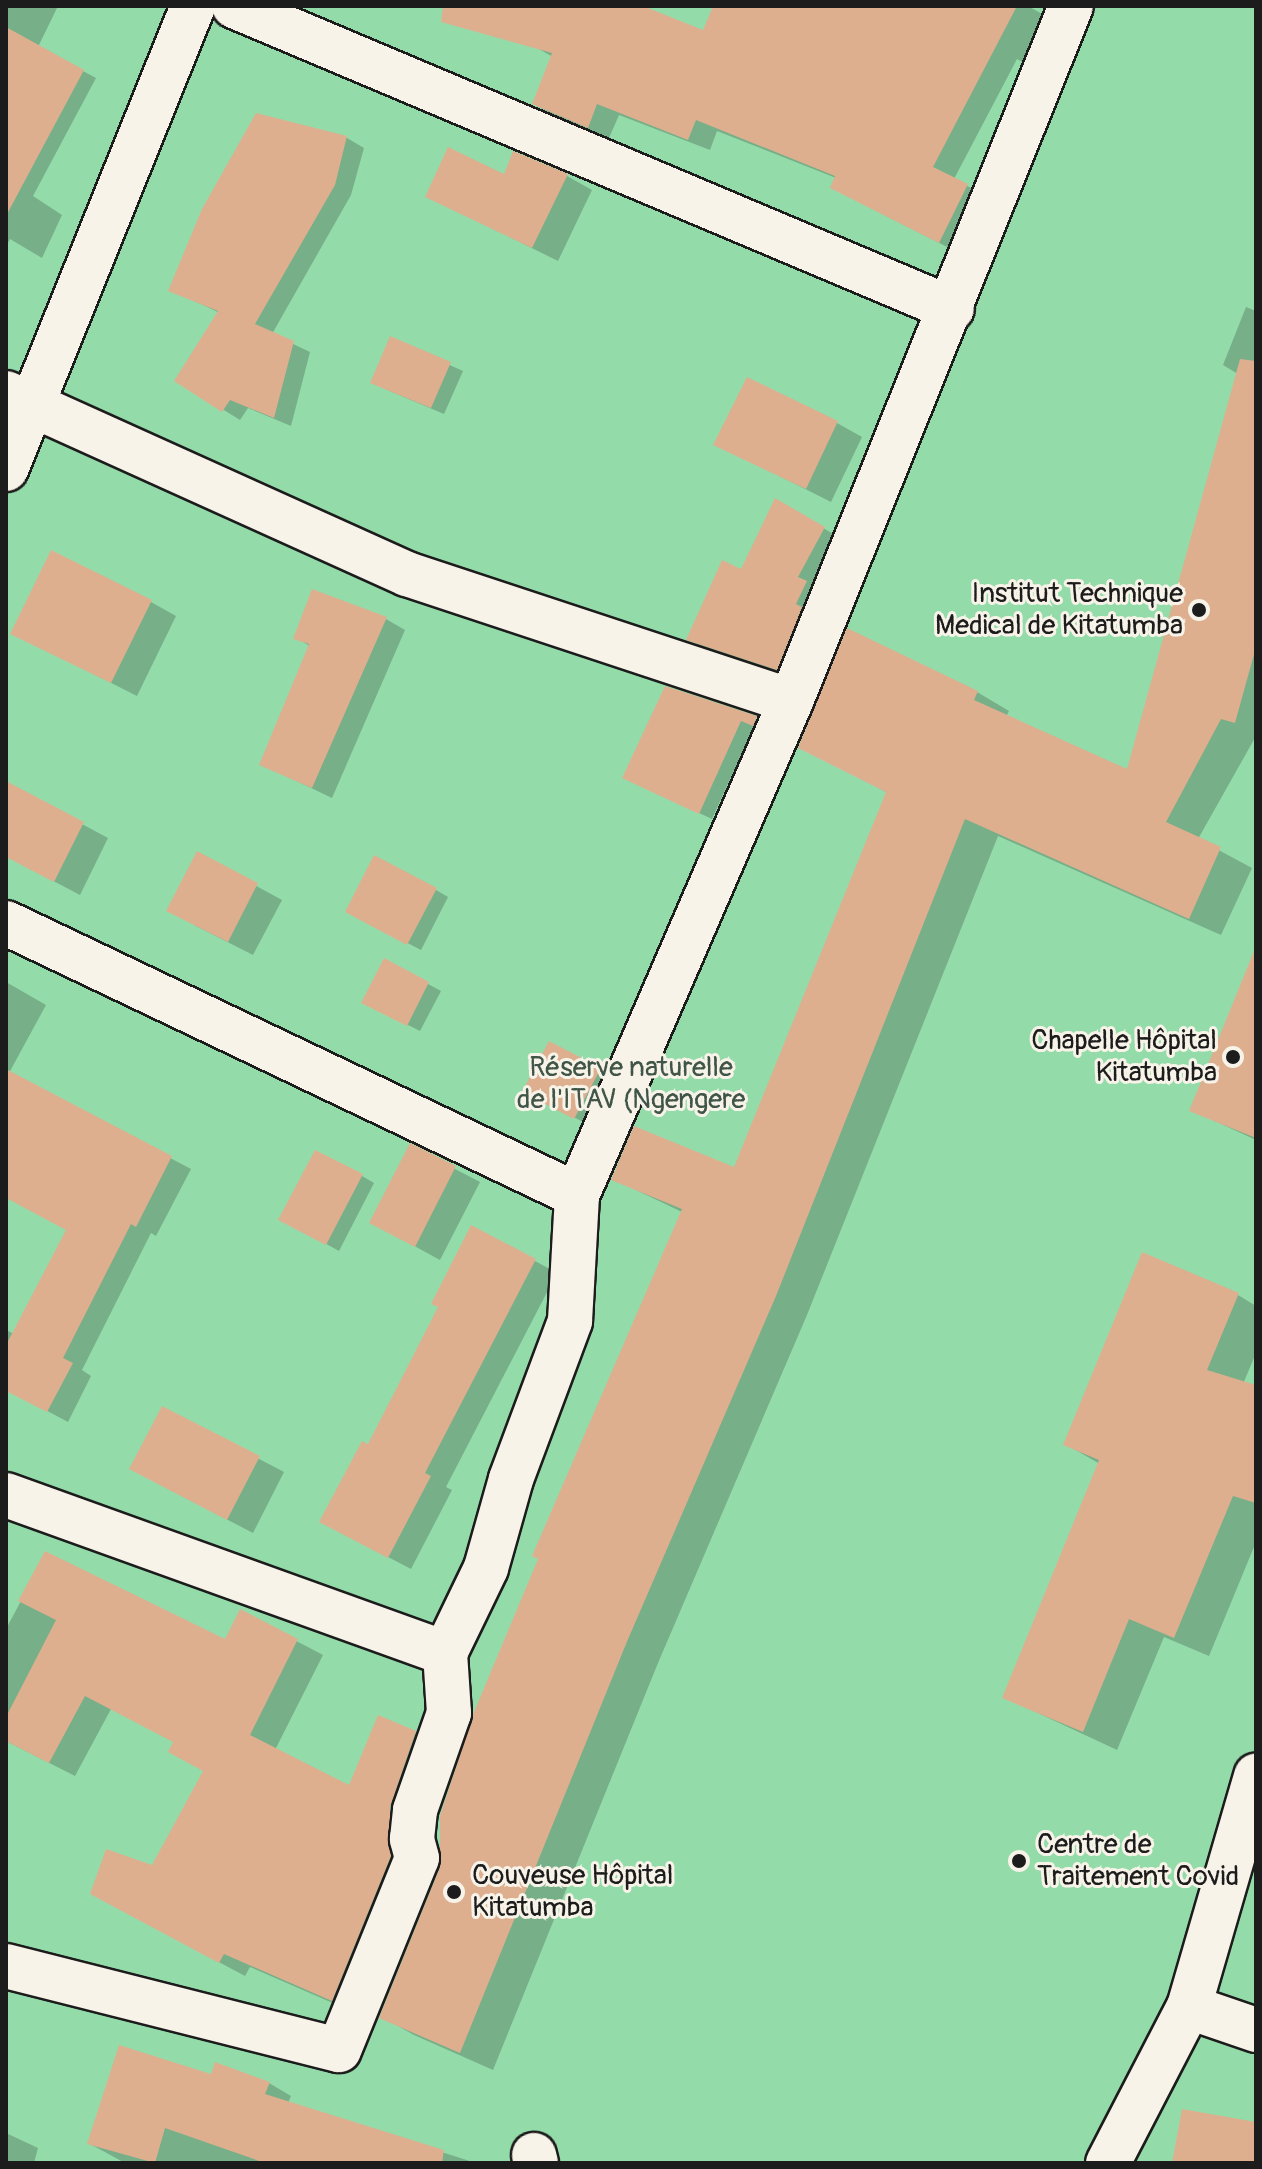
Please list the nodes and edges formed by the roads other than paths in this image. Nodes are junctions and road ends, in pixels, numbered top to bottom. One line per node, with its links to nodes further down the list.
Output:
1 (193, 6): 5 (street)
2 (234, 6): 4 (street)
3 (1071, 6): 4 (street)
4 (952, 309): 7 (street)
5 (18, 398): 6 (street); 7 (street)
6 (6, 469)
7 (791, 701): 9 (street)
8 (6, 923): 9 (street)
9 (577, 1195): 11 (street)
10 (6, 1495): 11 (street)
11 (445, 1653): 13 (street)
12 (1256, 1776): 14 (street)
13 (6, 1966)
14 (1189, 2007): 15 (street); 16 (street)
15 (1256, 2030)
16 (1108, 2163)

